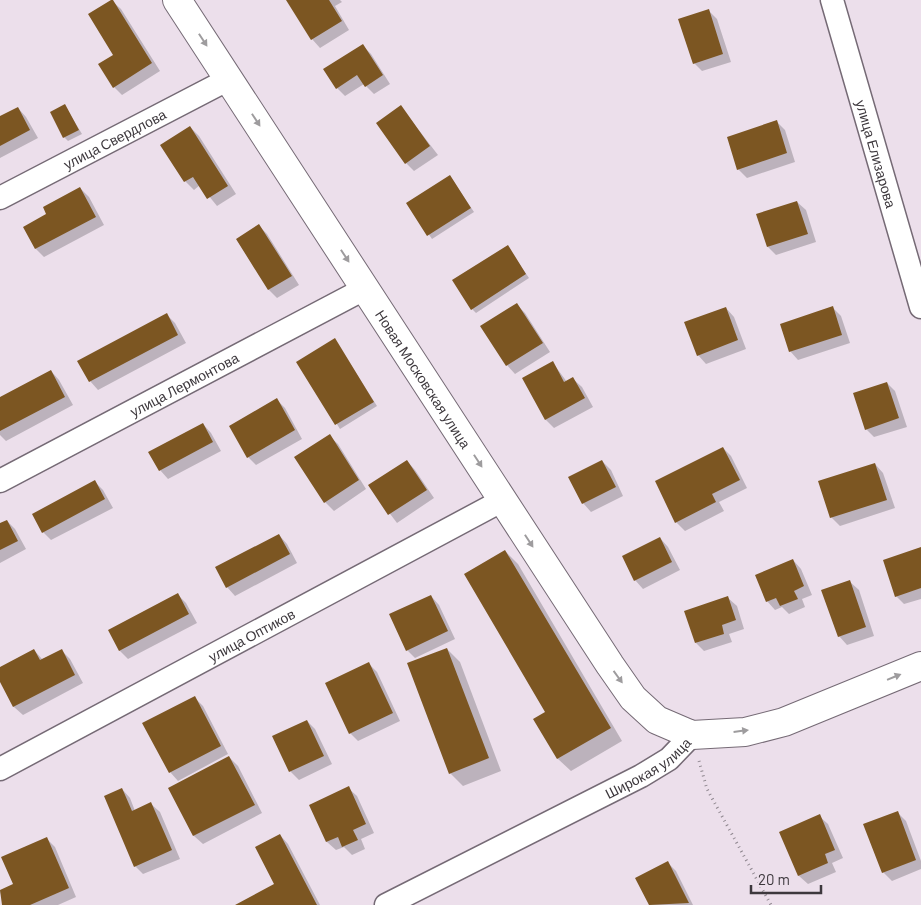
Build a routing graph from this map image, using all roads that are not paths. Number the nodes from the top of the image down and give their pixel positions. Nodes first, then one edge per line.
1 (177, 0) edge
2 (832, 0) edge
3 (229, 79) junction
4 (0, 198) edge
5 (366, 288) junction
6 (921, 307) edge
7 (0, 481) edge
8 (503, 500) junction
9 (921, 666) edge
10 (692, 735) junction
11 (0, 768) edge
12 (386, 905) edge

1 -> 3 street, Новая Московская улица
2 - 6 street, улица Елизарова
3 - 4 street, улица Свердлова
3 -> 5 street, Новая Московская улица
5 - 7 street, улица Лермонтова
5 -> 8 street, Новая Московская улица
8 -> 10 street, Новая Московская улица
8 - 11 street, улица Оптиков
10 -> 9 street, Широкая улица
10 - 12 street, Широкая улица

